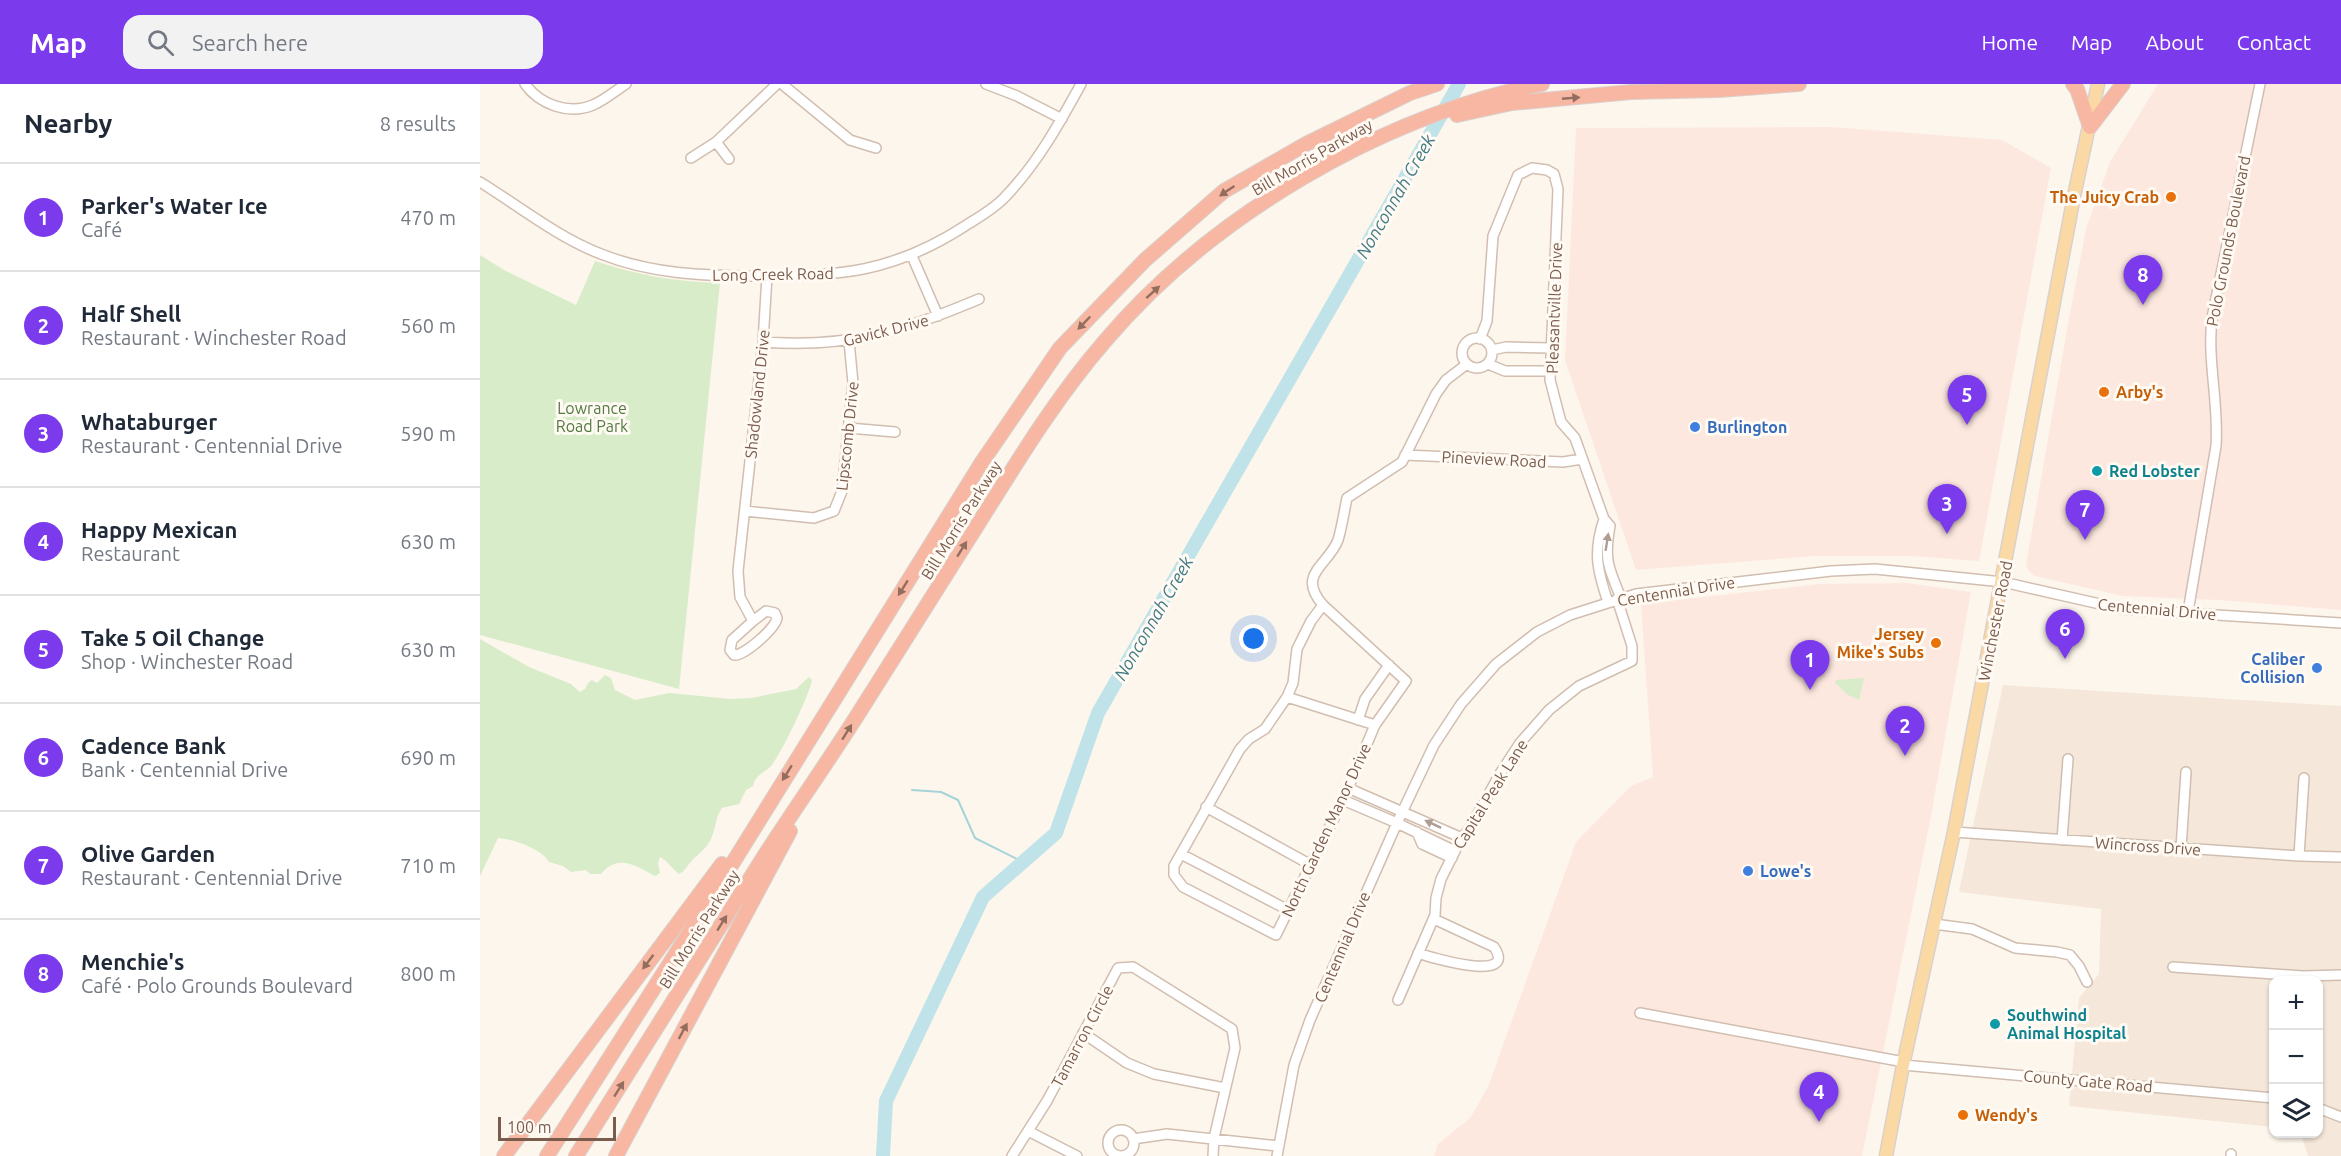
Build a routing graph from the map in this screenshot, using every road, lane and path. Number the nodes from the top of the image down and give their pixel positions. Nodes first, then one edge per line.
1 (525, 84) edge
2 (626, 84) edge
3 (777, 84) edge
4 (782, 84) edge
5 (986, 84) edge
6 (1081, 84) edge
7 (1437, 84) edge
8 (1542, 84) edge
9 (1799, 84) edge
10 (2073, 84) edge
11 (2098, 84) edge
12 (2123, 84) edge
13 (2260, 84) edge
14 (1062, 119) junction
15 (1405, 125) junction
16 (2090, 127) junction
17 (716, 142) junction
18 (876, 148) dead end
19 (691, 158) dead end
20 (729, 159) dead end
21 (480, 182) edge
22 (912, 256) junction
23 (767, 276) junction
24 (979, 298) dead end
25 (938, 316) junction
26 (1480, 339) junction
27 (849, 341) junction
28 (763, 342) junction
29 (1552, 348) junction
30 (1492, 350) junction
31 (1467, 364) junction
32 (1488, 364) junction
33 (1551, 371) junction
34 (849, 428) junction
35 (896, 432) dead end
36 (1405, 455) junction
37 (1582, 459) junction
38 (745, 511) junction
39 (1604, 519) junction
40 (2003, 582) junction
41 (1615, 600) junction
42 (1323, 604) junction
43 (2188, 612) junction
44 (753, 621) junction
45 (2341, 623) edge
46 (1389, 665) junction
47 (1287, 697) junction
48 (1358, 720) junction
49 (1375, 725) junction
50 (2068, 759) dead end
51 (2186, 771) dead end
52 (2304, 778) dead end
53 (816, 781) junction
54 (1348, 788) junction
55 (1343, 800) junction
56 (1206, 807) junction
57 (1403, 811) junction
58 (761, 816) junction
59 (1397, 823) junction
60 (1954, 832) junction
61 (1462, 838) junction
62 (2062, 840) junction
63 (2181, 848) junction
64 (1180, 854) junction
65 (1453, 854) junction
66 (2299, 856) junction
67 (2341, 857) edge
68 (1311, 865) junction
69 (1288, 910) junction
70 (1434, 919) junction
71 (1934, 924) junction
72 (1418, 953) junction
73 (2173, 967) dead end
74 (2341, 975) edge
75 (2087, 982) dead end
76 (1398, 999) dead end
77 (1640, 1012) dead end
78 (1083, 1033) junction
79 (1904, 1064) junction
80 (1225, 1088) junction
81 (2269, 1098) edge
82 (2323, 1110) edge
83 (2341, 1117) edge
84 (1028, 1131) junction
85 (1214, 1138) junction
86 (1133, 1139) junction
87 (1278, 1146) junction
88 (1109, 1153) edge
89 (504, 1156) edge
90 (547, 1156) edge
91 (576, 1156) edge
92 (616, 1156) edge
93 (1012, 1156) edge
94 (1077, 1156) edge
95 (1213, 1156) edge
96 (1277, 1156) edge
97 (1886, 1156) edge

1 - 2 street
3 - 17 street
4 - 18 street
5 - 14 street
6 - 14 street, Long Creek Road
7 -> 58 highway, Bill Morris Parkway
8 - 15 highway, Bill Morris Parkway
15 -> 9 highway
10 - 16 highway
11 - 16 main road, Winchester Road
12 - 16 highway
13 - 43 street, Polo Grounds Boulevard
14 - 22 street, Long Creek Road
53 -> 15 highway, Bill Morris Parkway
16 - 40 main road, Winchester Road
17 - 19 street
17 - 20 street
21 - 23 street, Long Creek Road
22 - 23 street, Long Creek Road
22 - 25 street
23 - 28 street, Shadowland Drive
24 - 25 street, Gavick Drive
25 - 27 street, Gavick Drive
26 - 29 street, Pleasantville Drive
26 - 30 street
26 - 31 street
27 - 28 street, Gavick Drive
27 - 34 street, Lipscomb Drive
28 - 38 street, Shadowland Drive
29 - 30 street
29 - 33 street, Pleasantville Drive
30 - 32 street
31 - 32 street
31 - 36 street
32 - 33 street
33 - 37 street, Pleasantville Drive
34 - 35 street
34 - 38 street, Lipscomb Drive
36 - 37 street, Pineview Road
36 - 42 street
37 - 39 street, Pleasantville Drive
38 - 44 street, Shadowland Drive
41 -> 39 street, Pleasantville Drive
39 - 41 street
40 - 41 street, Centennial Drive
40 - 43 street, Centennial Drive
40 - 60 main road, Winchester Road
41 - 57 street, Centennial Drive
41 - 61 street, Capital Peak Lane
42 - 46 street
42 - 47 street
43 - 45 street, Centennial Drive
44 - 44 street
46 - 48 street
46 - 49 street, North Garden Manor Drive
47 - 48 street
47 - 56 street
48 - 49 street
49 - 54 street, North Garden Manor Drive
50 - 62 street
51 - 63 street
52 - 66 street
91 -> 53 highway, Bill Morris Parkway
92 -> 53 highway
54 - 55 street, North Garden Manor Drive
54 - 57 street
55 - 59 street
55 - 68 street, North Garden Manor Drive
56 - 64 street
56 - 68 street
57 - 59 street, Centennial Drive
61 -> 57 street
58 -> 89 highway
58 - 90 highway, Bill Morris Parkway
59 - 65 street
59 - 87 street, Centennial Drive
60 - 62 street, Wincross Drive
60 - 71 main road, Winchester Road
61 - 65 street, Capital Peak Lane
62 - 63 street, Wincross Drive
63 - 66 street, Wincross Drive
64 - 69 street
64 - 69 street, North Garden Manor Drive
65 - 70 street, Capital Peak Lane
66 - 67 street, Wincross Drive
68 - 69 street, North Garden Manor Drive
70 - 72 street, Capital Peak Lane
70 - 72 street
71 - 75 street
71 - 79 main road, Winchester Road
72 - 76 street, Capital Peak Lane
73 - 74 street
77 - 79 street, County Gate Road
78 - 80 street
78 - 80 street, Tamarron Circle
78 - 84 street, Tamarron Circle
79 - 81 street, County Gate Road
79 - 97 main road, Winchester Road
80 - 85 street, Tamarron Circle
82 - 83 street
84 - 93 street, Tamarron Circle
84 - 94 street
85 - 86 street
85 - 87 street
85 - 95 street, Tamarron Circle
86 - 88 street
86 - 88 street
87 - 96 street, Centennial Drive

